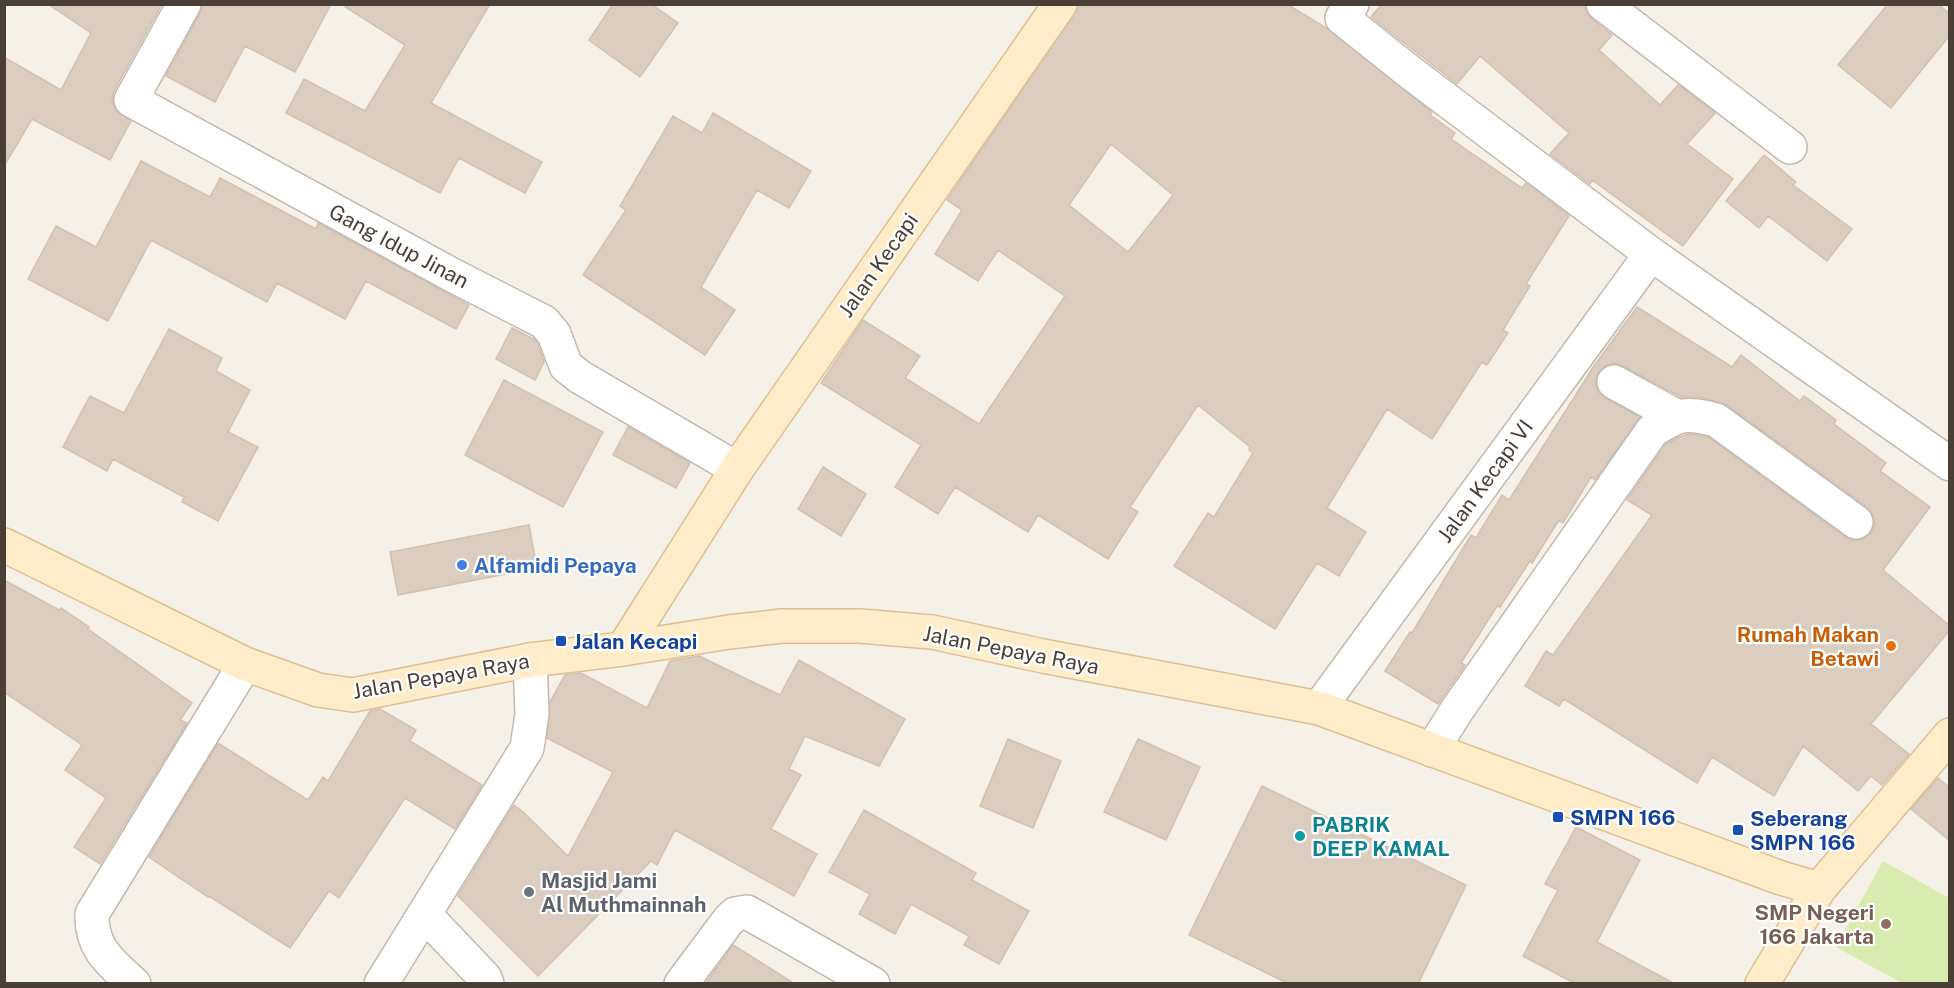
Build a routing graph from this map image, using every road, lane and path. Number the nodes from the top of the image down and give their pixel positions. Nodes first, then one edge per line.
1 (184, 4) edge
2 (1060, 4) edge
3 (1352, 4) edge
4 (1603, 4) edge
5 (1790, 147) dead end
6 (1651, 254) junction
7 (1614, 382) dead end
8 (1676, 416) junction
9 (1950, 464) edge
10 (737, 468) junction
11 (1856, 522) dead end
12 (4, 545) edge
13 (623, 649) junction
14 (530, 660) junction
15 (245, 664) junction
16 (1319, 708) junction
17 (1950, 735) edge
18 (1432, 750) junction
19 (1819, 889) junction
20 (424, 914) junction
21 (134, 984) edge
22 (381, 984) edge
23 (487, 984) edge
24 (681, 984) edge
25 (873, 984) edge
26 (1762, 984) edge

1 - 10 street, Gang Idup Jinan
2 - 10 street, Jalan Kecapi
3 - 6 street
4 - 5 street
6 - 9 street
6 - 16 street, Jalan Kecapi VI
7 - 8 street
8 - 11 street
8 - 18 street
10 - 13 street, Jalan Kecapi
12 - 15 street, Jalan Pepaya Raya
13 - 14 street, Jalan Pepaya Raya
13 - 16 street, Jalan Pepaya Raya
14 - 15 street, Jalan Pepaya Raya
14 - 20 street
15 - 21 street
16 - 18 street, Jalan Pepaya Raya
17 - 19 street
18 - 19 street, Jalan Pepaya Raya
19 - 26 street
20 - 22 street
20 - 23 street
24 - 25 street

